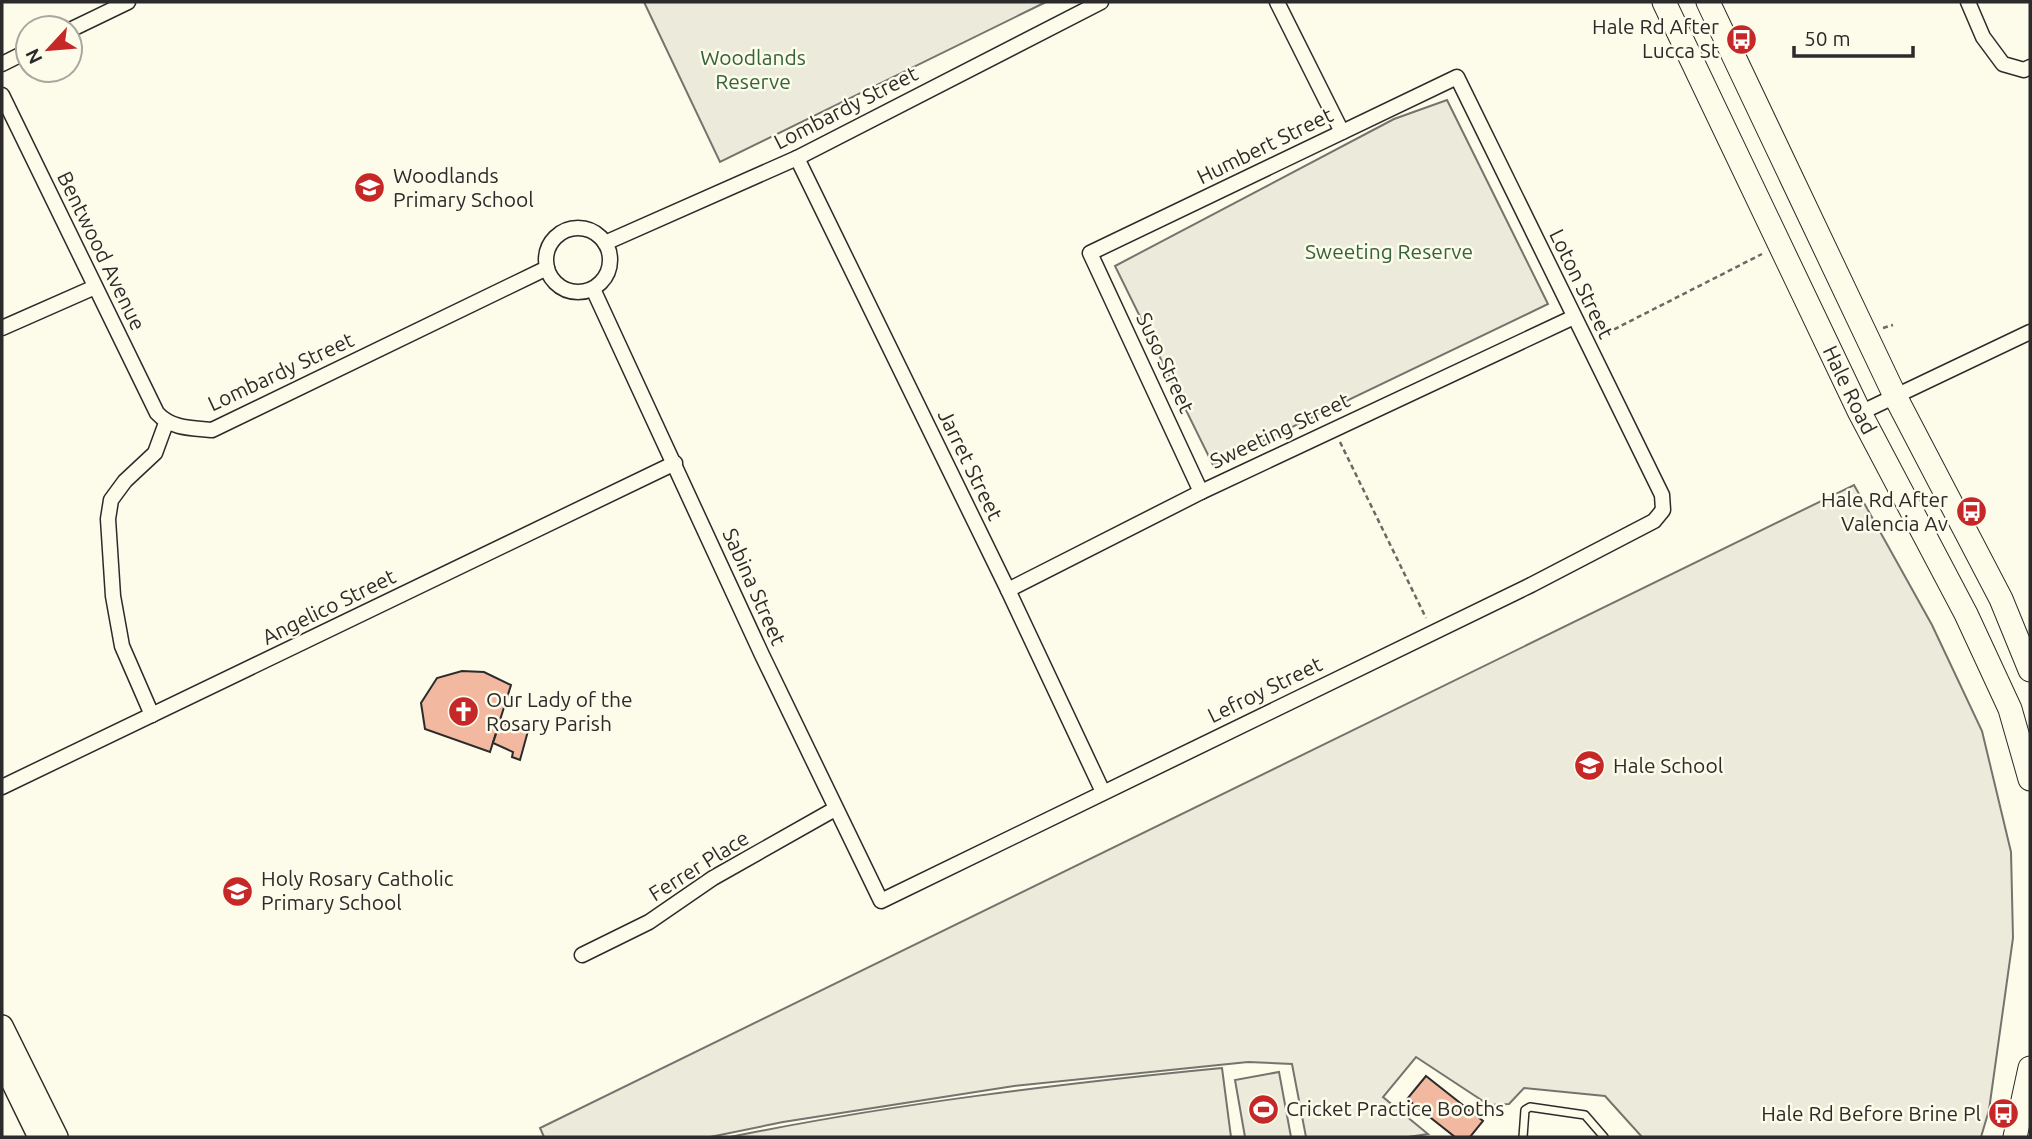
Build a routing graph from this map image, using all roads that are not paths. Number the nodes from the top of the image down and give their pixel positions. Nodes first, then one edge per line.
1 (128, 2) edge
2 (1101, 2) edge
3 (1277, 2) edge
4 (1664, 2) edge
5 (1708, 2) edge
6 (1968, 2) edge
7 (84, 23) edge
8 (2030, 67) edge
9 (1457, 77) joint
10 (2, 95) edge
11 (1342, 132) junction
12 (797, 158) junction
13 (606, 243) junction
14 (1090, 253) joint
15 (547, 268) junction
16 (95, 287) junction
17 (593, 289) junction
18 (1574, 317) junction
19 (2, 328) edge
20 (2030, 332) edge
21 (1895, 396) junction
22 (1860, 413) junction
23 (166, 423) junction
24 (675, 463) junction
25 (1201, 492) junction
26 (1663, 510) joint
27 (1008, 590) junction
28 (2030, 670) edge
29 (152, 715) junction
30 (2030, 779) edge
31 (2, 787) edge
32 (1103, 792) junction
33 (835, 809) junction
34 (881, 901) joint
35 (582, 954) dead end
36 (2, 1026) edge
37 (2, 1061) edge
38 (2030, 1068) edge
39 (39, 1137) edge
40 (57, 1137) edge
41 (1522, 1137) edge
42 (1604, 1137) edge
43 (2015, 1137) edge

1 - 7 street
2 - 12 street, Lombardy Street
3 - 11 street
4 - 22 main road, Hale Road
5 - 21 main road, Hale Road
6 - 8 street
9 - 11 street, Humbert Street
9 - 18 street, Loton Street
10 - 16 street, Bentwood Avenue
11 - 14 street, Humbert Street
12 - 13 street, Lombardy Street
12 - 27 street, Jarret Street
13 - 15 street
13 - 17 street
14 - 25 street, Suso Street
15 - 17 street
15 - 23 street, Lombardy Street
16 - 19 street
16 - 23 street, Bentwood Avenue
17 - 24 street, Sabina Street
18 - 25 street, Sweeting Street
18 - 26 street, Loton Street
20 - 21 street
21 - 22 street
21 - 28 main road, Hale Road
22 - 30 main road, Hale Road
23 - 29 street
24 - 29 street, Angelico Street
24 - 33 street, Sabina Street
25 - 27 street, Sweeting Street
26 - 32 street, Lefroy Street
27 - 32 street, Jarret Street
29 - 31 street, Angelico Street
32 - 34 street, Lefroy Street
33 - 34 street, Sabina Street
33 - 35 street, Ferrer Place
36 - 40 main road
37 - 39 main road
38 - 43 main road
41 - 42 lane

